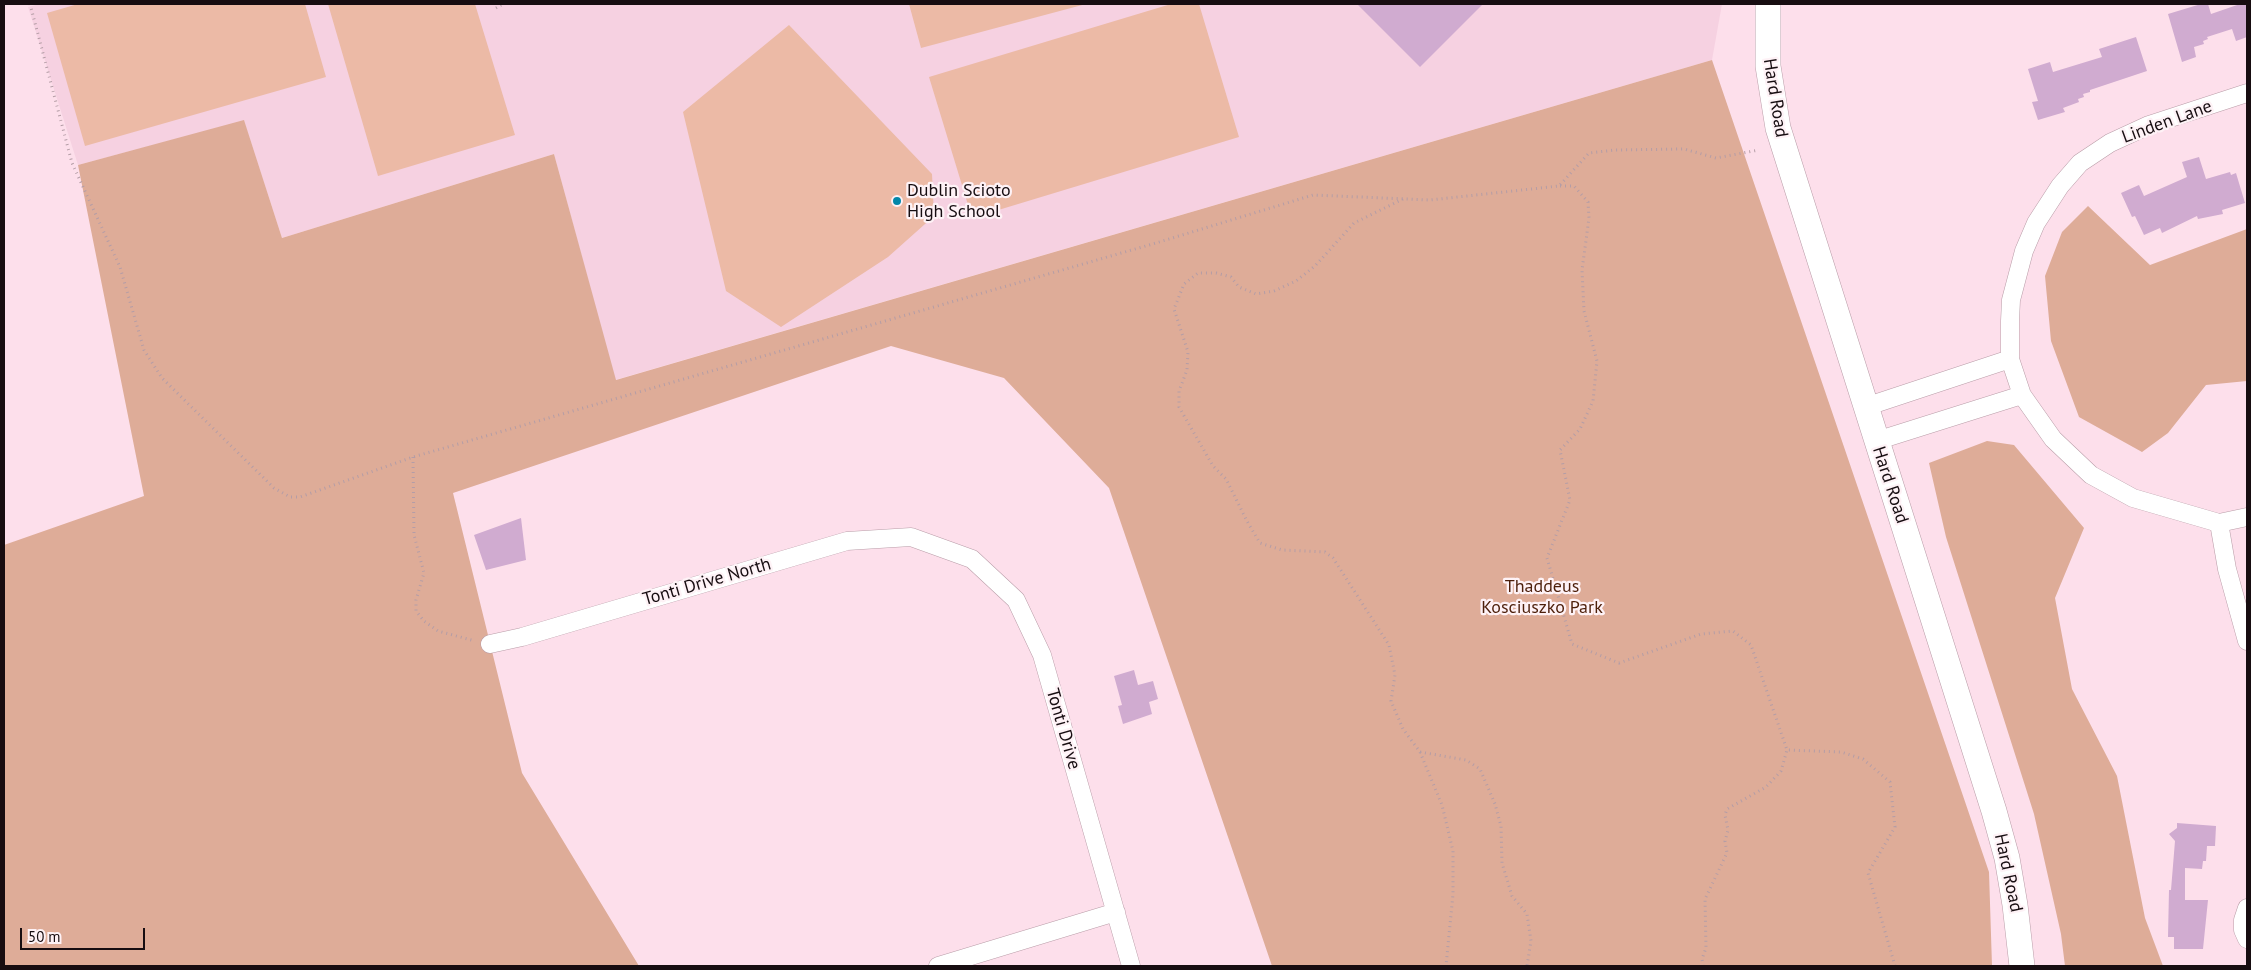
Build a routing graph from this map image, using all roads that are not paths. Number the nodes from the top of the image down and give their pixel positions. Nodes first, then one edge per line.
1 (1768, 4) edge
2 (2245, 94) edge
3 (2010, 359) junction
4 (2022, 395) junction
5 (1865, 407) junction
6 (1876, 441) junction
7 (2247, 517) edge
8 (2219, 523) junction
9 (926, 542) joint
10 (2247, 641) edge
11 (490, 644) road end
12 (2247, 908) edge
13 (1116, 912) junction
14 (2247, 939) edge
15 (938, 966) edge
16 (1131, 966) edge
17 (2022, 966) edge

1 - 5 main road, Hard Road
2 - 3 street, Linden Lane
3 - 4 street, Linden Lane
3 - 5 street
4 - 6 street
4 - 8 street, Linden Lane
5 - 6 main road, Hard Road
6 - 17 main road, Hard Road
7 - 8 street
8 - 10 street
9 - 11 street, Tonti Drive North
9 - 13 street, Tonti Drive
12 - 14 street
13 - 15 street
13 - 16 street, Tonti Drive

